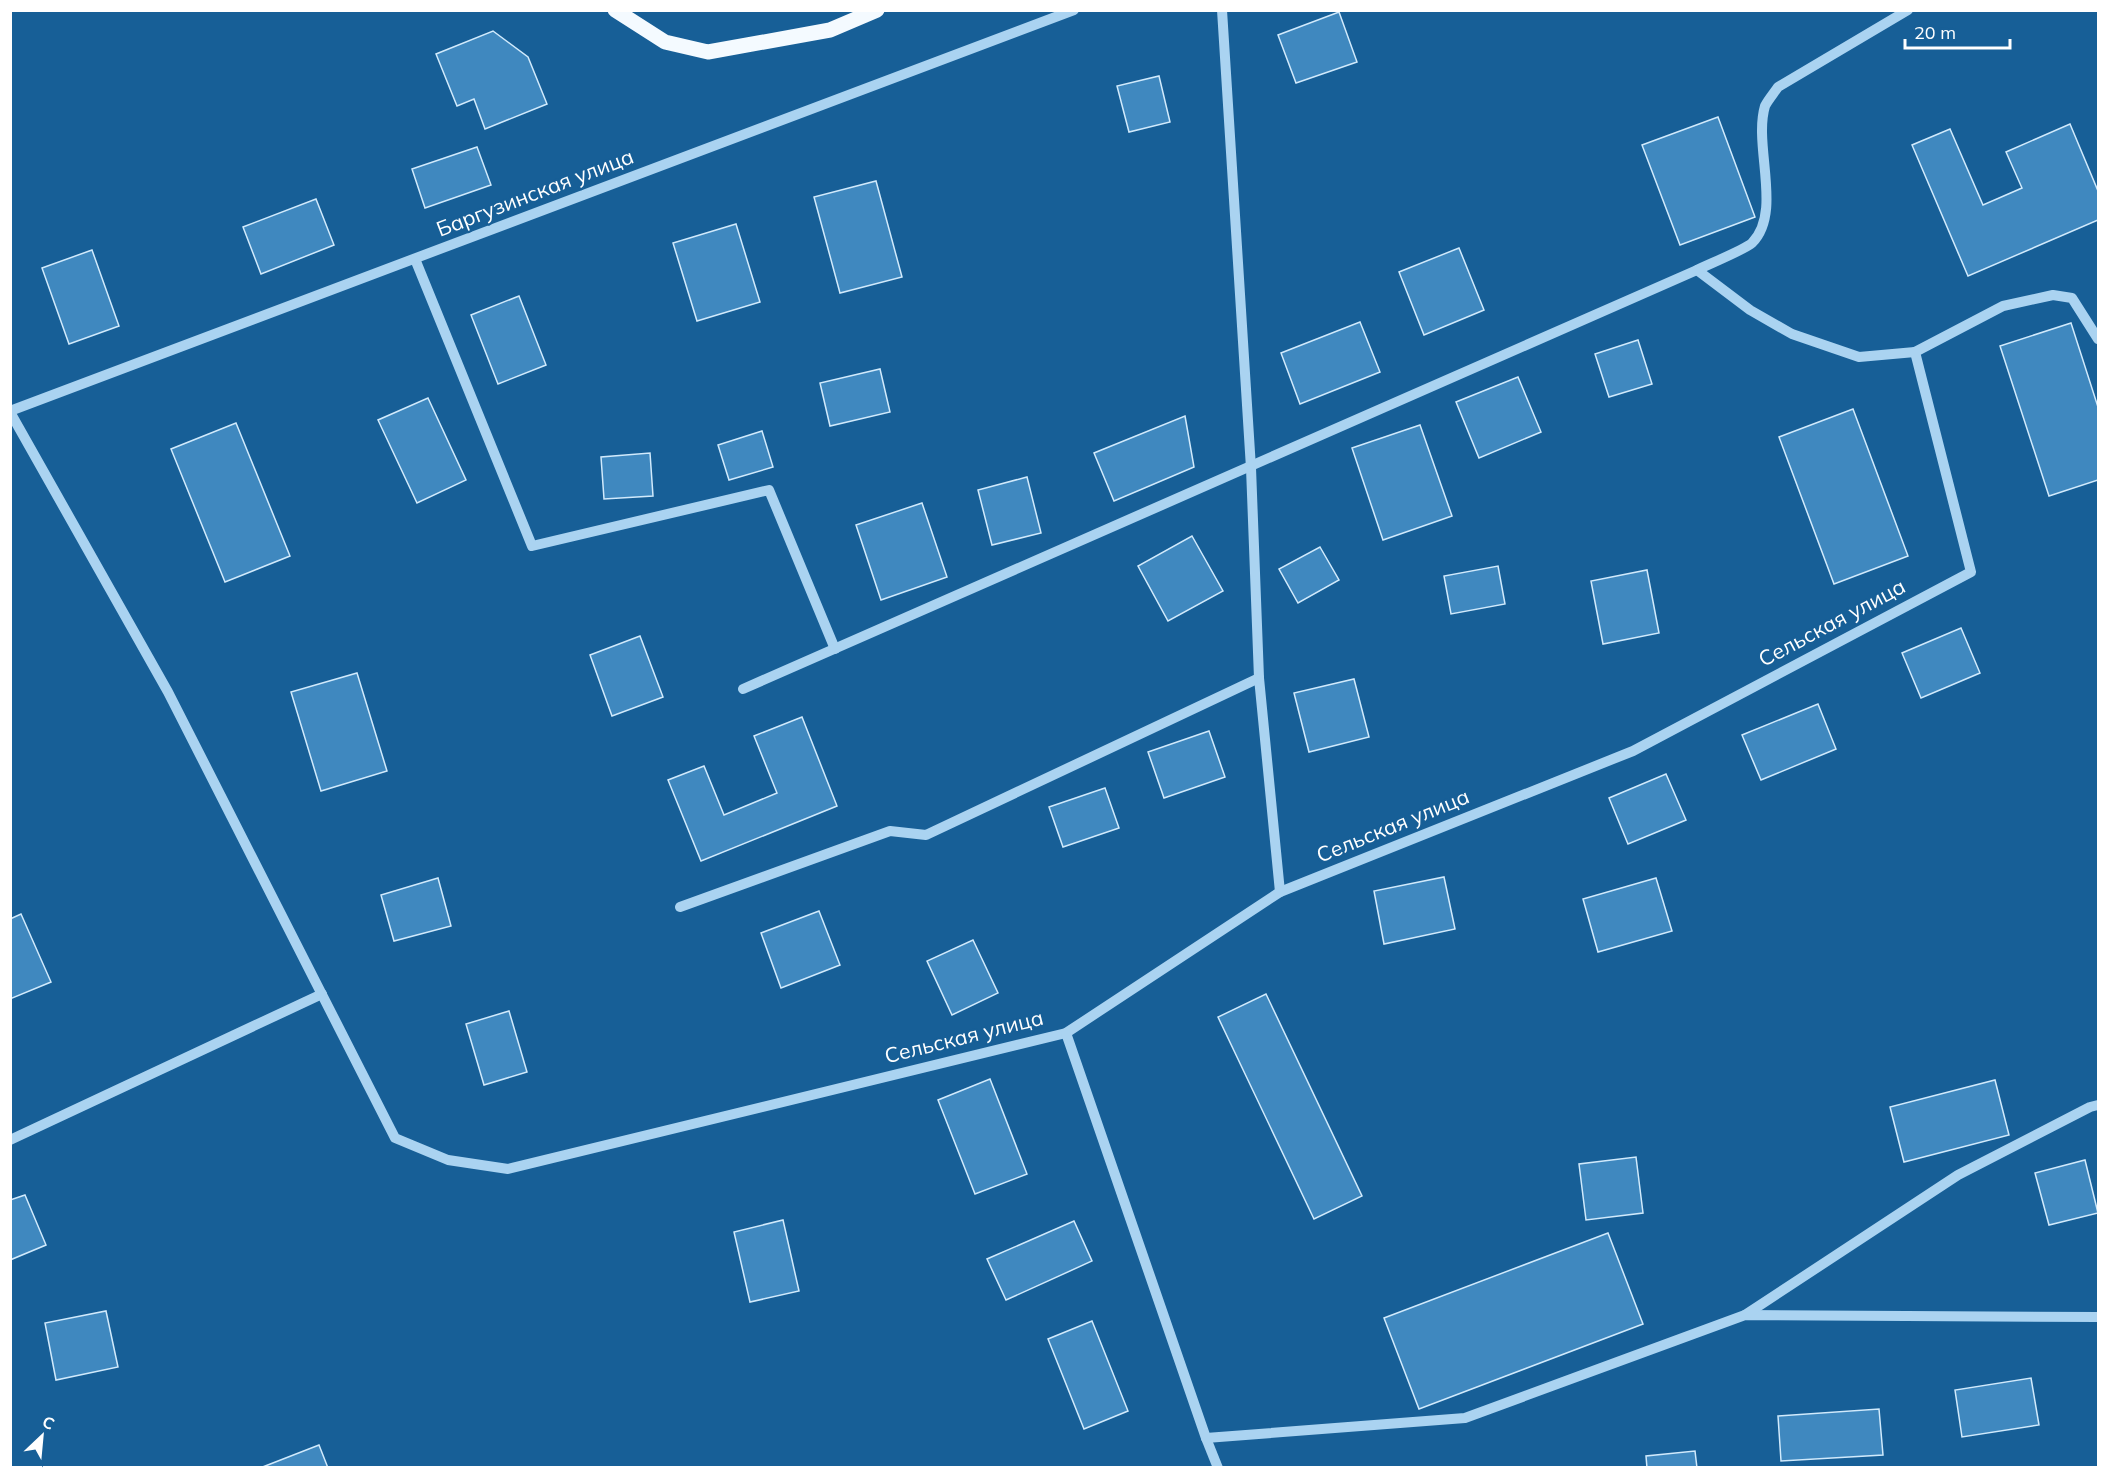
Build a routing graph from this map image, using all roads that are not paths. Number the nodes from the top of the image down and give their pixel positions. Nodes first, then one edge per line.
1 (877, 10) edge
2 (1074, 10) edge
3 (1222, 10) edge
4 (1908, 10) edge
5 (621, 13) edge
6 (415, 259) junction
7 (1697, 270) junction
8 (2098, 339) edge
9 (1914, 352) junction
10 (10, 412) edge
11 (1251, 468) junction
12 (835, 649) junction
13 (1259, 678) junction
14 (743, 689) dead end
15 (1281, 892) junction
16 (680, 907) dead end
17 (322, 994) junction
18 (1066, 1033) junction
19 (2098, 1105) edge
20 (10, 1140) edge
21 (1745, 1315) junction
22 (2098, 1317) edge
23 (1206, 1438) junction
24 (1218, 1467) edge

1 - 5 main road
2 - 6 street, Баргузинская улица
3 - 11 street
4 - 7 street
6 - 10 street, Баргузинская улица
6 - 12 street
7 - 9 street
7 - 11 street
8 - 9 street
9 - 15 street, Сельская улица
10 - 17 street
11 - 12 street
11 - 13 street
12 - 14 street
13 - 15 street
13 - 16 street
15 - 18 street, Сельская улица
17 - 18 street, Сельская улица
17 - 20 street
18 - 23 street
19 - 21 street
21 - 22 street
21 - 23 street
23 - 24 street

